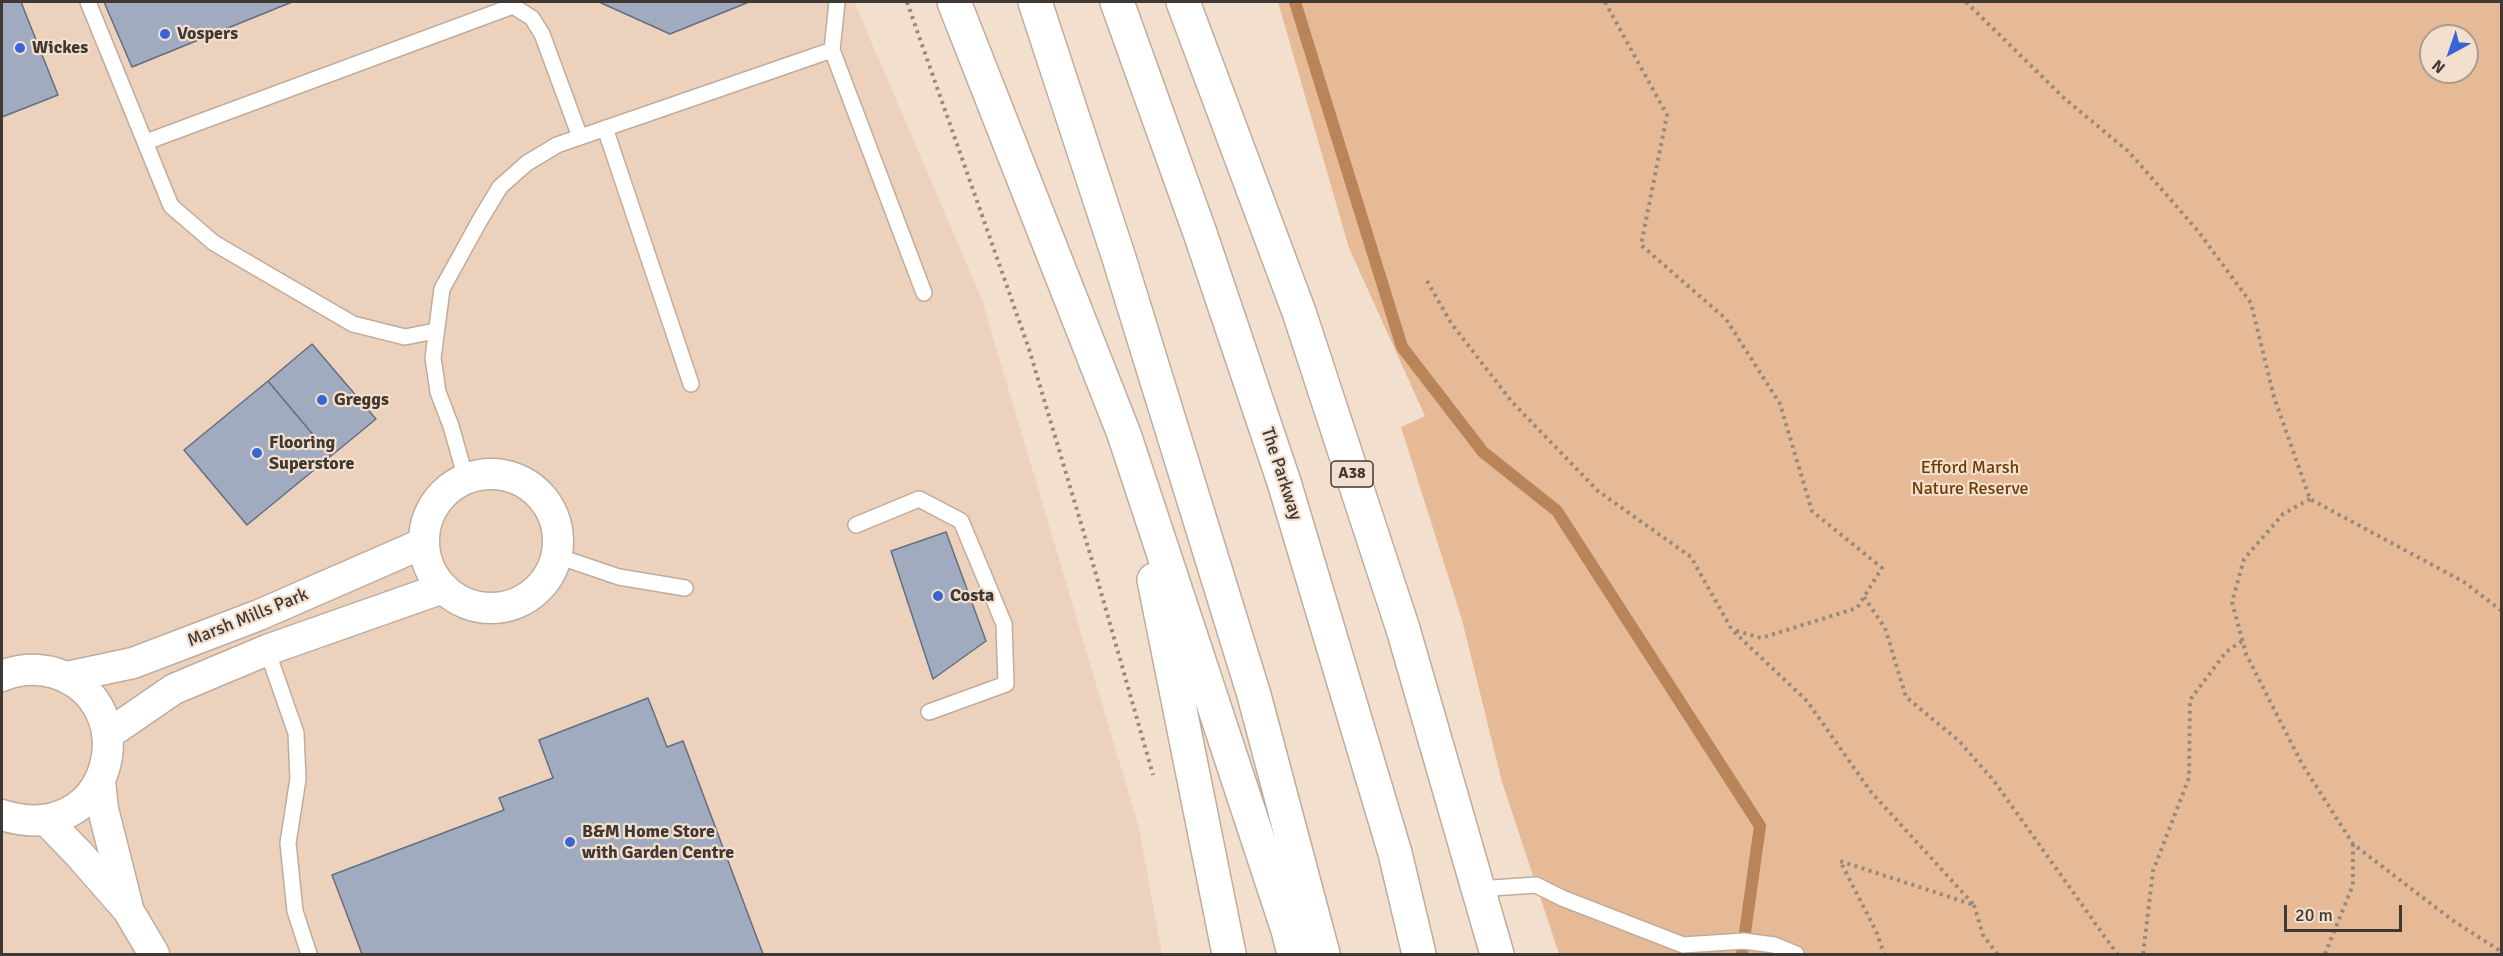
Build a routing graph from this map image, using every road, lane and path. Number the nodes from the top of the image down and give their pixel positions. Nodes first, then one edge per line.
1 (88, 2) edge
2 (837, 2) edge
3 (907, 2) edge
4 (954, 2) edge
5 (1035, 2) edge
6 (1118, 2) edge
7 (1183, 2) edge
8 (1605, 2) edge
9 (1966, 2) edge
10 (831, 50) junction
11 (604, 128) junction
12 (580, 137) junction
13 (146, 142) junction
14 (1427, 281) dead end
15 (924, 293) dead end
16 (435, 331) junction
17 (691, 384) dead end
18 (1124, 434) junction
19 (466, 479) junction
20 (2310, 499) junction
21 (856, 525) dead end
22 (424, 543) junction
23 (557, 556) junction
24 (443, 588) junction
25 (685, 588) dead end
26 (1864, 597) junction
27 (2502, 612) edge
28 (1732, 630) junction
29 (2242, 641) junction
30 (267, 650) junction
31 (2, 676) edge
32 (66, 677) junction
33 (929, 712) dead end
34 (107, 735) junction
35 (1154, 779) dead end
36 (100, 781) junction
37 (2, 815) edge
38 (47, 821) junction
39 (2353, 844) junction
40 (1478, 889) junction
41 (1974, 905) junction
42 (128, 910) junction
43 (144, 950) edge
44 (2502, 952) edge
45 (309, 954) edge
46 (1229, 954) edge
47 (1294, 954) edge
48 (1323, 954) edge
49 (1419, 954) edge
50 (1497, 954) edge
51 (1796, 954) edge
52 (1884, 954) edge
53 (1997, 954) edge
54 (2117, 954) edge
55 (2144, 954) edge
56 (2325, 954) edge

1 - 13 lane
2 - 10 lane
3 - 35 path
4 - 18 highway
5 - 48 highway
6 - 49 highway, The Parkway
7 - 40 highway, A38
8 - 26 path
9 - 20 path
10 - 11 lane
10 - 15 lane
11 - 12 lane
11 - 17 lane
12 - 13 lane
12 - 16 lane
13 - 16 lane
14 - 28 path
16 - 19 lane
18 - 46 highway
18 - 47 highway
19 - 22 street
19 - 23 street
20 - 27 path
20 - 29 path
21 - 33 lane
22 - 24 street
22 - 32 street, Marsh Mills Park
23 - 24 street
23 - 25 lane
24 - 30 street, Marsh Mills Park
26 - 28 path
26 - 54 path
28 - 41 path
29 - 39 path
29 - 55 path
30 - 34 street, Marsh Mills Park
30 - 45 lane
31 - 32 street
32 - 34 street
34 - 36 street
36 - 38 street
36 - 42 street
37 - 38 street
38 - 42 street
39 - 44 path
39 - 56 path
40 - 50 highway, A38
40 - 51 lane
41 - 52 path
41 - 53 path
42 - 43 street

